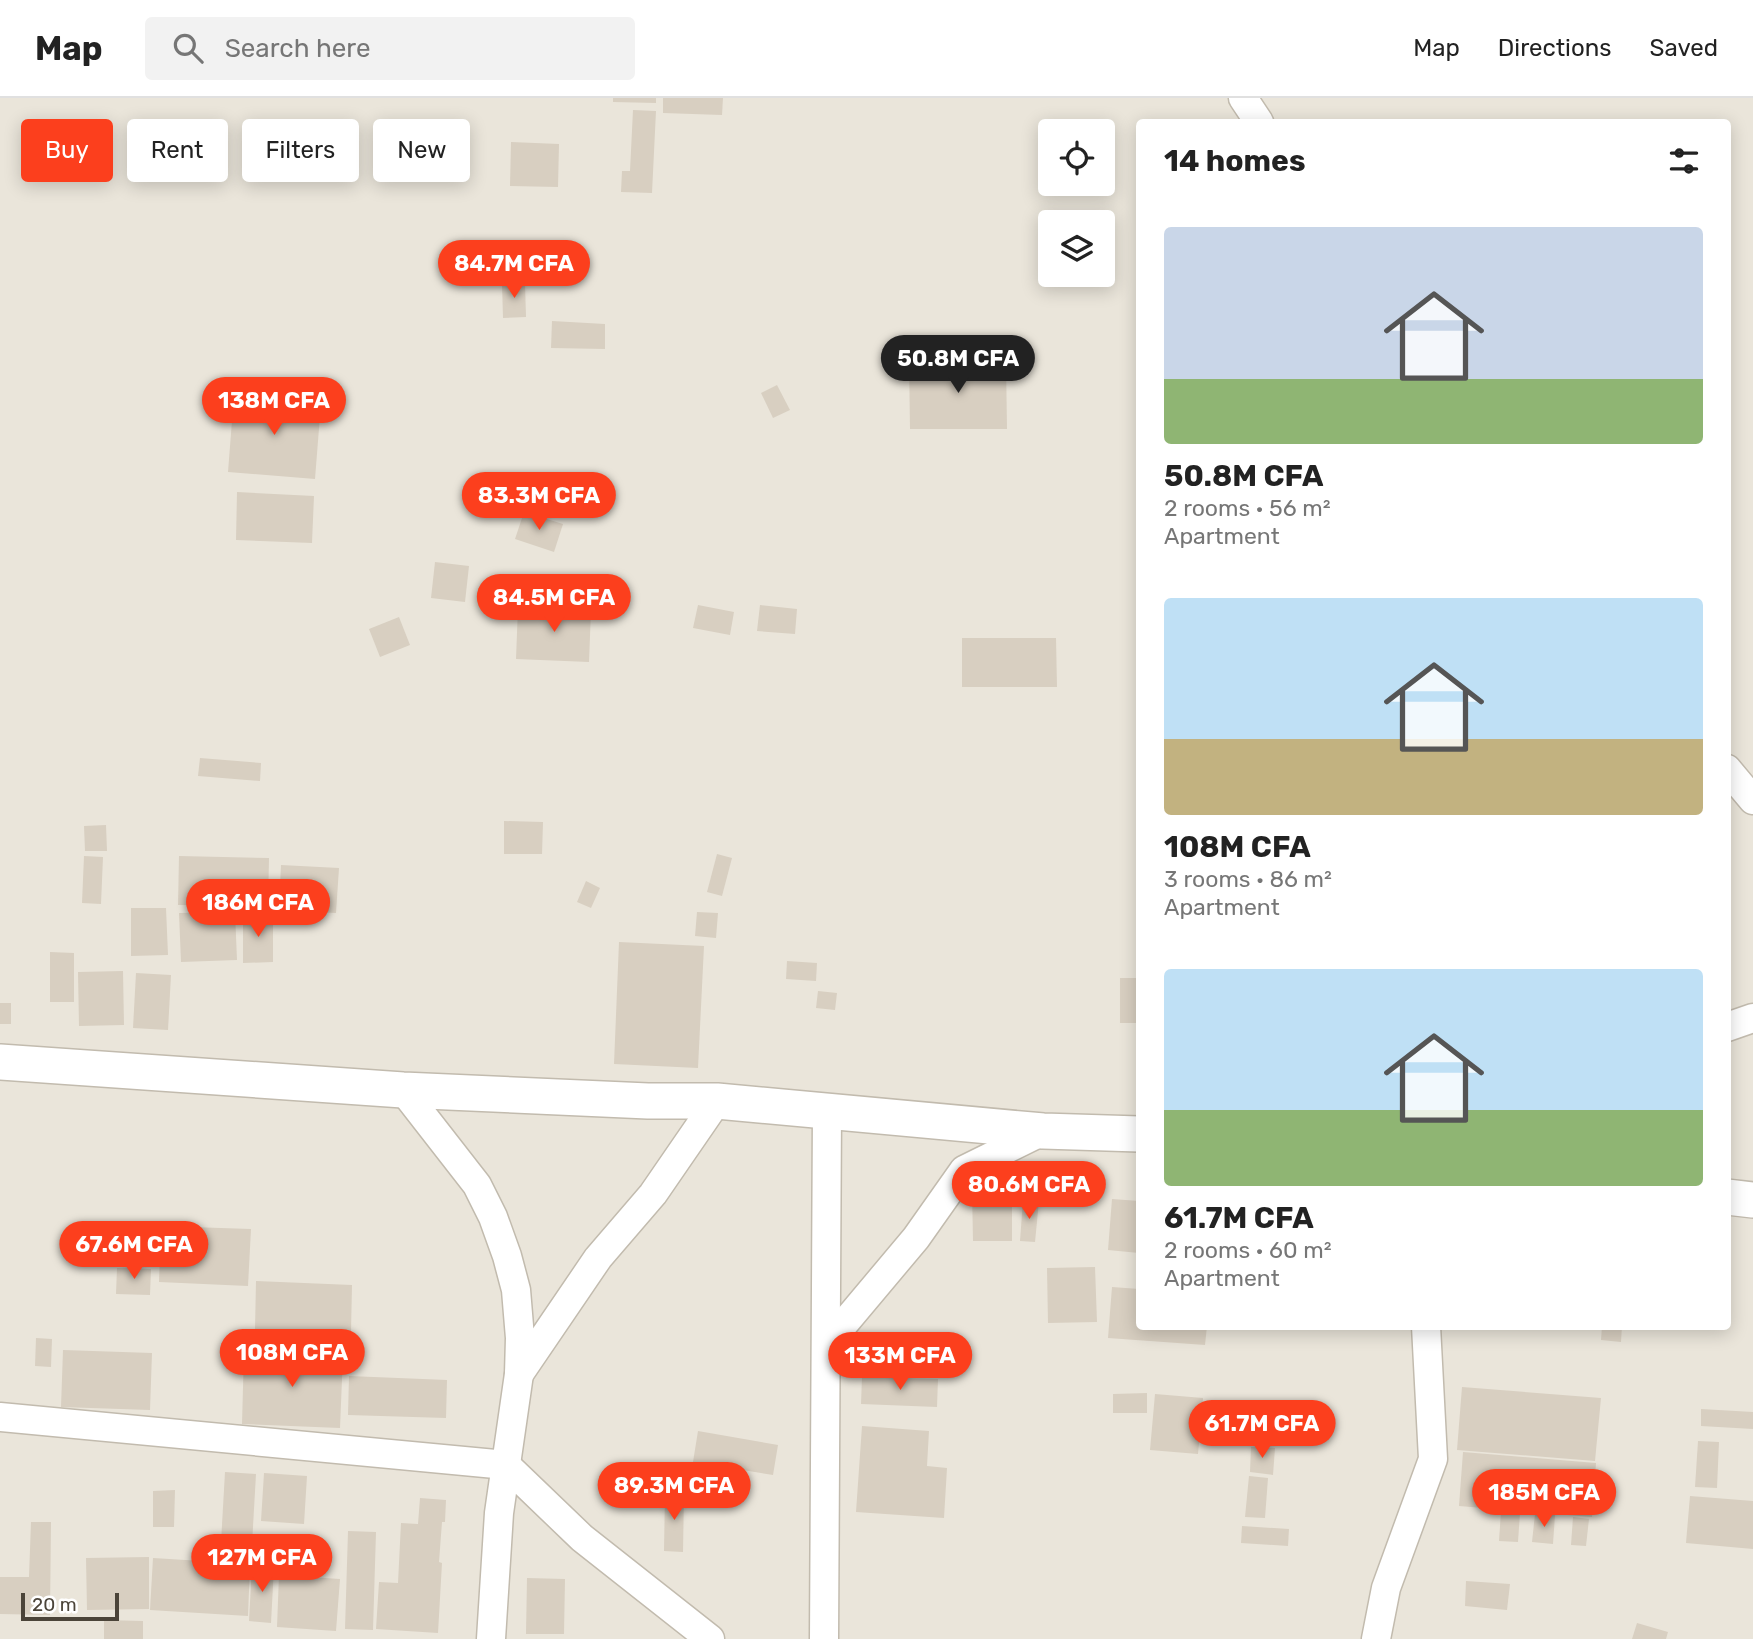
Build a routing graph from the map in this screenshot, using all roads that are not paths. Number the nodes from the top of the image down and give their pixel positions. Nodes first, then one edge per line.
1 (1243, 98) edge
2 (1257, 119) edge
3 (1731, 774) edge
4 (1753, 800) edge
5 (1753, 1018) edge
6 (1731, 1026) edge
7 (0, 1062) edge
8 (403, 1090) junction
9 (717, 1101) junction
10 (827, 1112) junction
11 (1043, 1131) junction
12 (1136, 1135) edge
13 (1731, 1197) edge
14 (1753, 1200) edge
15 (1426, 1330) edge
16 (827, 1345) junction
17 (519, 1374) junction
18 (0, 1417) edge
19 (506, 1465) junction
20 (491, 1639) edge
21 (710, 1639) edge
22 (824, 1639) edge
23 (1376, 1639) edge

1 - 2 street
3 - 4 street
5 - 6 street
7 - 8 street
8 - 9 street
8 - 17 street
9 - 10 street
9 - 17 street
10 - 11 street
10 - 16 street
11 - 12 street
11 - 16 street
13 - 14 street
15 - 23 street
16 - 22 street
17 - 19 street
18 - 19 street
19 - 20 street
19 - 21 street

